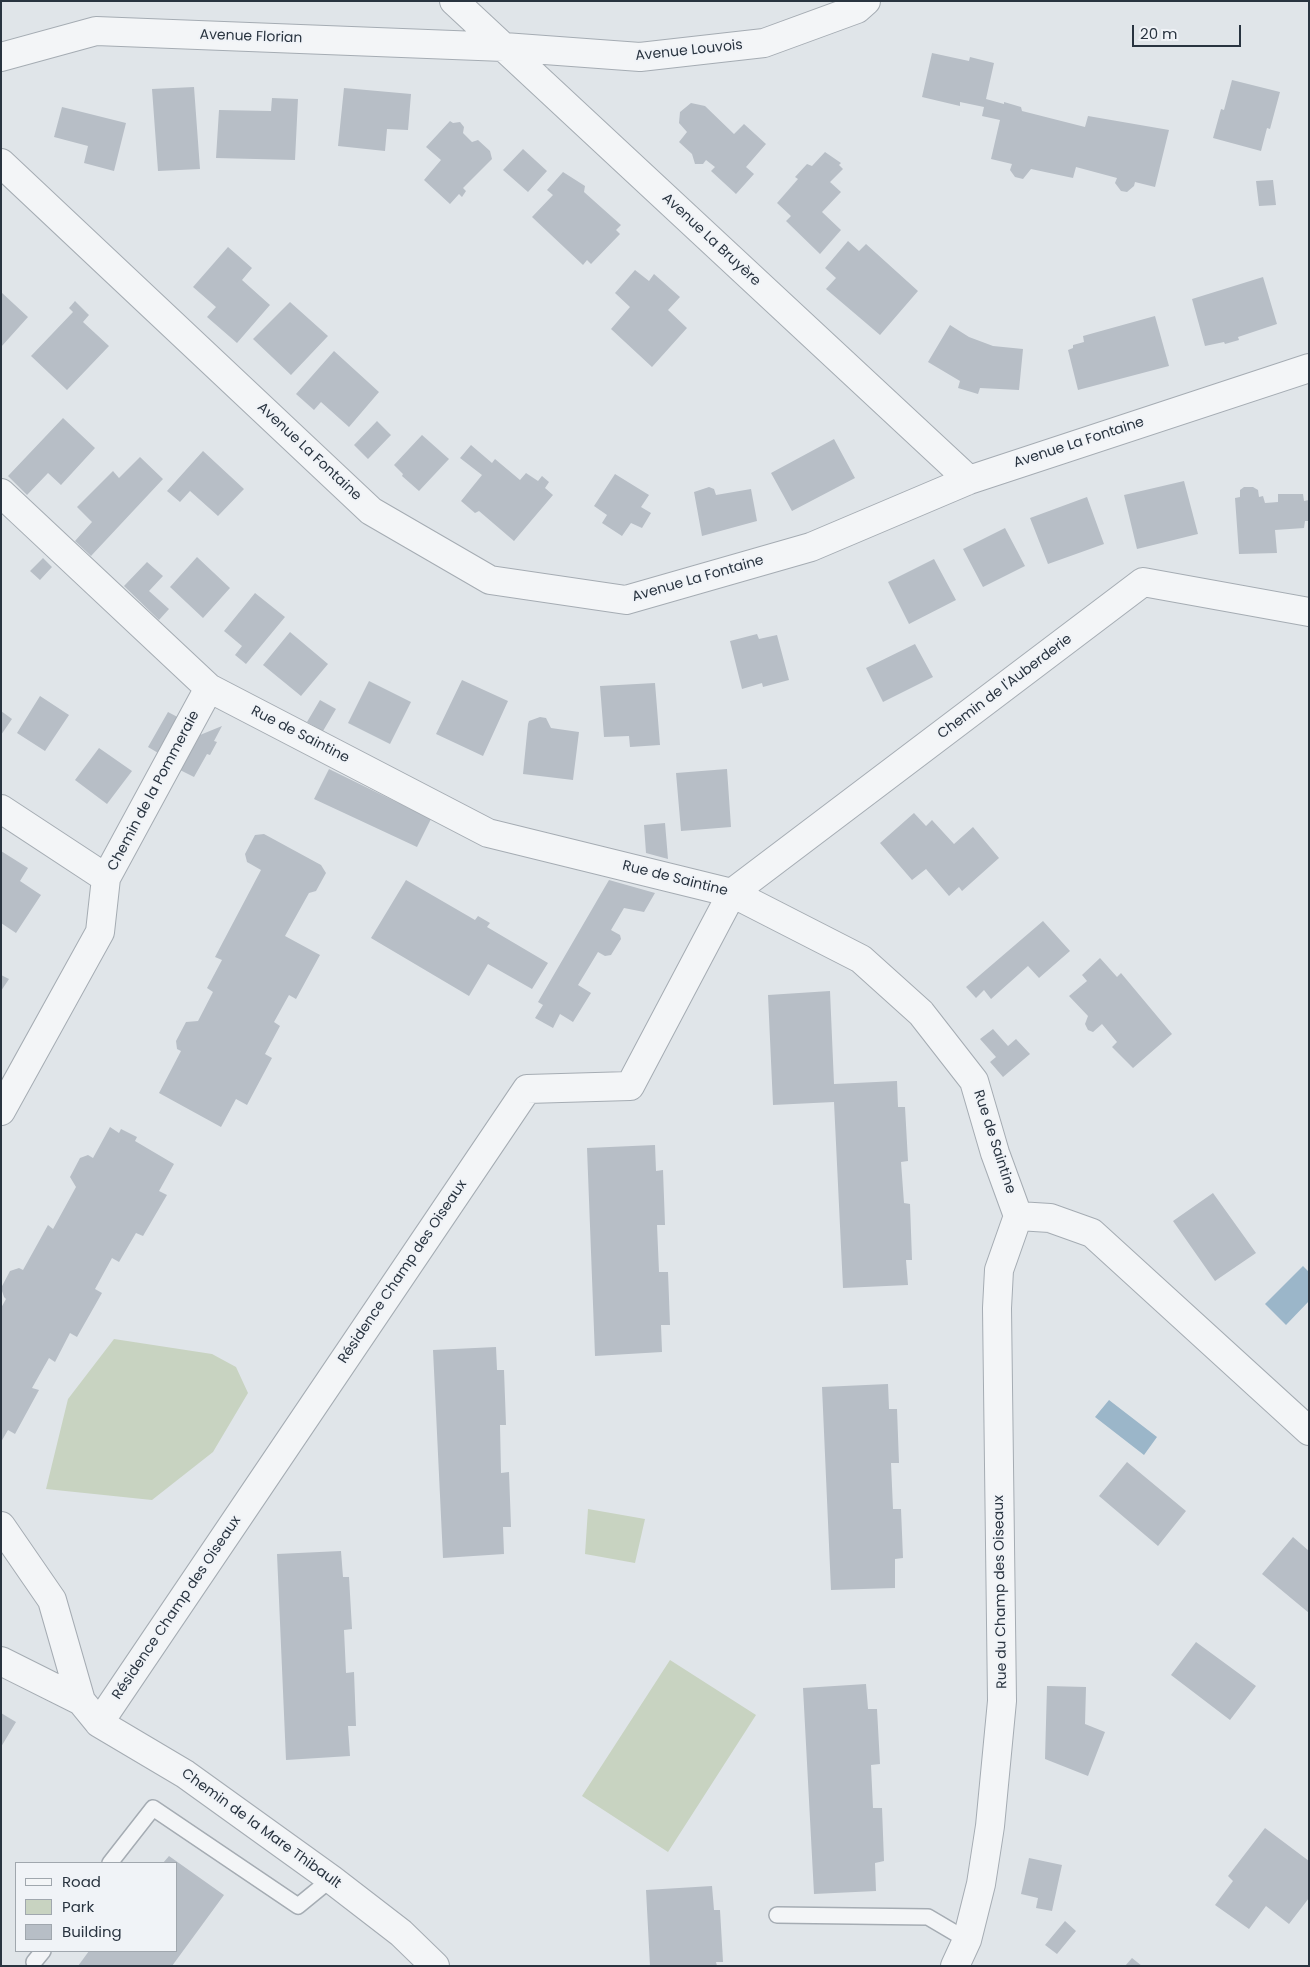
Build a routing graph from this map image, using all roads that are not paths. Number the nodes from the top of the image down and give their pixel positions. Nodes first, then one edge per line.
1 (454, 1) edge
2 (866, 1) edge
3 (504, 47) junction
4 (1, 57) edge
5 (1, 163) edge
6 (1309, 368) edge
7 (969, 480) junction
8 (1, 493) edge
9 (1309, 612) edge
10 (209, 688) junction
11 (1, 809) edge
12 (106, 878) junction
13 (732, 893) junction
14 (1, 1110) edge
15 (1018, 1216) junction
16 (1309, 1431) edge
17 (1, 1526) edge
18 (1, 1661) edge
19 (81, 1701) junction
20 (100, 1723) junction
21 (111, 1862) edge
22 (331, 1879) junction
23 (776, 1915) dead end
24 (968, 1940) junction
25 (435, 1966) edge
26 (955, 1966) edge

1 - 3 street, Avenue La Bruyère
2 - 3 street, Avenue Louvois
3 - 4 street, Avenue Florian
3 - 7 street, Avenue La Bruyère
5 - 7 street, Avenue La Fontaine
6 - 7 street, Avenue La Fontaine
8 - 10 street, Rue de Saintine
9 - 13 street, Chemin de l'Auberderie
10 - 12 street, Chemin de la Pommeraie
10 - 13 street, Rue de Saintine
11 - 12 street
12 - 14 street, Chemin de la Pommeraie
13 - 15 street, Rue de Saintine
13 - 20 street, Résidence Champ des Oiseaux
15 - 16 street
15 - 24 street, Rue du Champ des Oiseaux
17 - 19 street, Chemin de la Mare Thibault
18 - 19 street, Chemin de la Mare Thibault
19 - 20 street, Chemin de la Mare Thibault
20 - 22 street, Chemin de la Mare Thibault
21 - 22 lane
22 - 25 street, Chemin de la Mare Thibault
23 - 24 lane
24 - 26 street, Rue du Champ des Oiseaux

